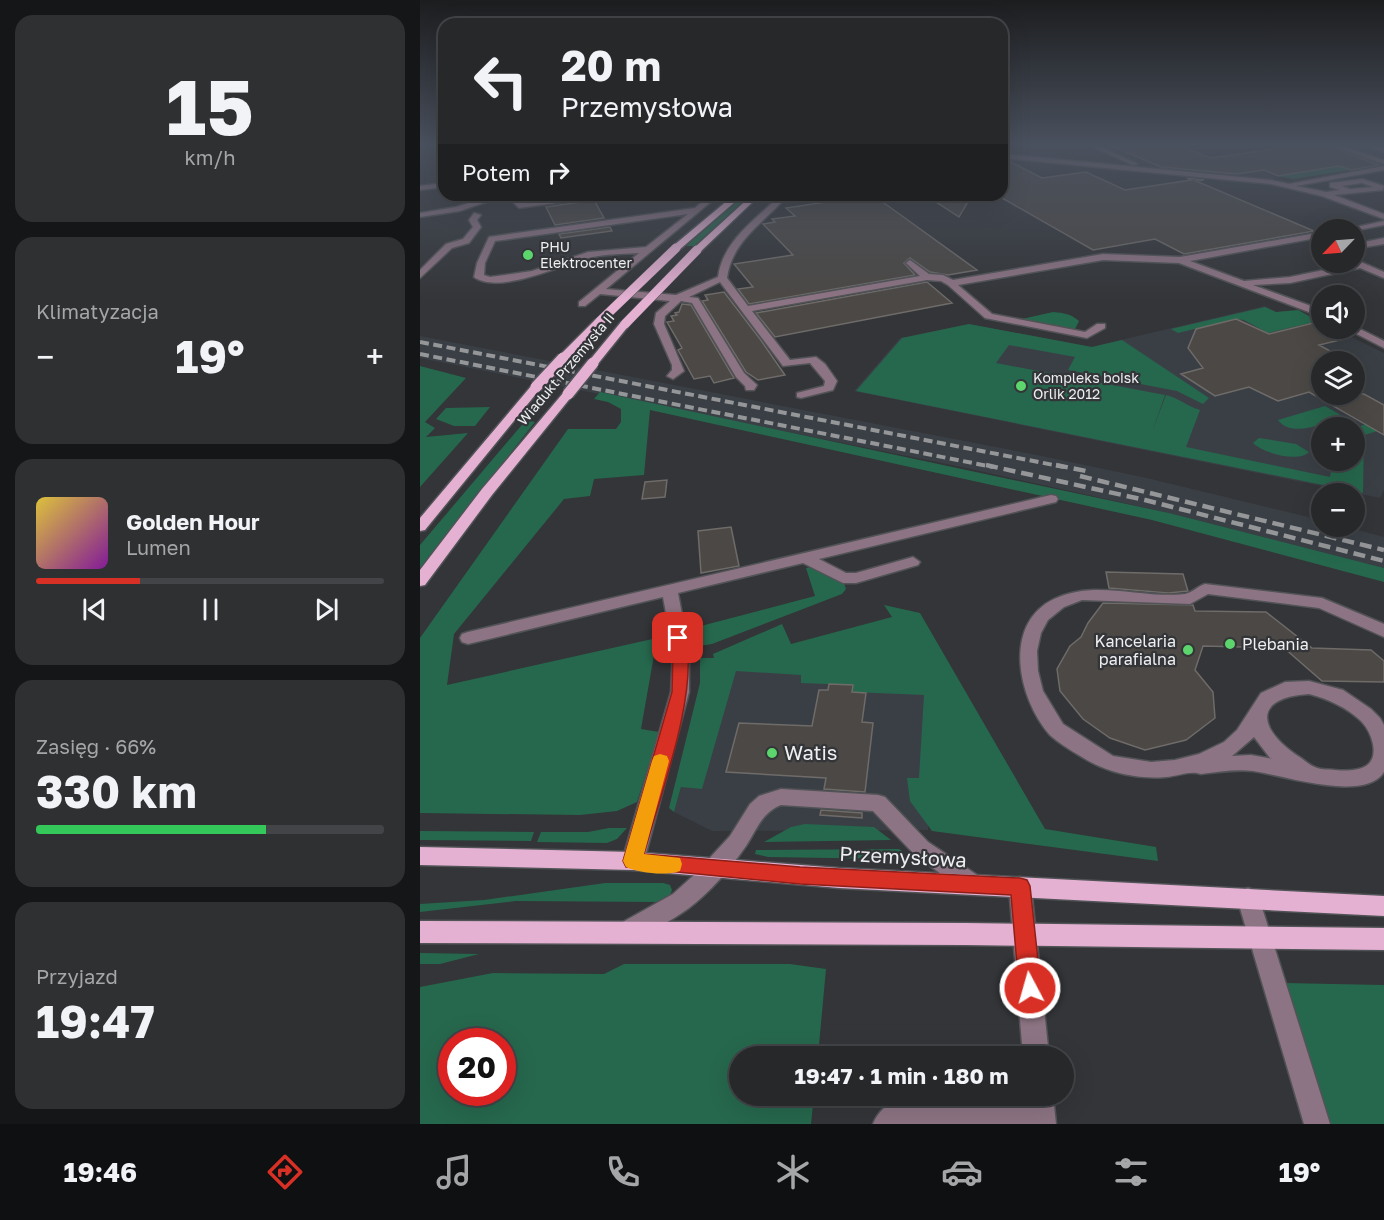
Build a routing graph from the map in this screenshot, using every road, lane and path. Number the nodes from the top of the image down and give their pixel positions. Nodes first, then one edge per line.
1 (1331, 196) edge
2 (485, 201) edge
3 (556, 201) edge
4 (707, 201) edge
5 (732, 201) edge
6 (750, 201) edge
7 (777, 201) edge
8 (479, 203) junction
9 (518, 203) dead end
10 (696, 210) junction
11 (420, 215) edge
12 (477, 215) junction
13 (1384, 216) edge
14 (1384, 223) edge
15 (1365, 226) edge
16 (1311, 236) edge
17 (1384, 241) edge
18 (1365, 245) edge
19 (651, 249) junction
20 (1180, 260) junction
21 (910, 263) dead end
22 (1365, 267) edge
23 (1320, 273) edge
24 (420, 275) edge
25 (1384, 275) edge
26 (927, 277) junction
27 (722, 278) junction
28 (1241, 282) junction
29 (951, 283) junction
30 (601, 291) junction
31 (680, 297) junction
32 (582, 304) dead end
33 (747, 309) junction
34 (1311, 310) edge
35 (1101, 326) dead end
36 (1365, 336) edge
37 (1384, 345) edge
38 (673, 376) dead end
39 (750, 388) dead end
40 (801, 395) dead end
41 (1051, 499) dead end
42 (420, 527) edge
43 (806, 558) junction
44 (913, 562) dead end
45 (420, 581) edge
46 (670, 591) junction
47 (1384, 631) edge
48 (468, 638) dead end
49 (1256, 718) junction
50 (1384, 747) edge
51 (1182, 768) junction
52 (1310, 774) junction
53 (420, 856) edge
54 (633, 861) junction
55 (712, 868) junction
56 (972, 884) junction
57 (1020, 886) junction
58 (1248, 898) junction
59 (1384, 906) edge
60 (420, 932) edge
61 (621, 935) junction
62 (1025, 935) junction
63 (1259, 937) junction
64 (1384, 939) edge
65 (1035, 1046) edge
66 (1041, 1106) edge
67 (1043, 1123) edge
68 (886, 1124) edge
69 (1317, 1124) edge

1 - 13 street
2 - 8 street
3 - 9 street
4 - 10 street
5 - 42 main road, Wiadukt Przemysła II, bridge
6 - 45 main road, Wiadukt Przemysła II, bridge
7 - 27 street
8 - 11 street
8 - 12 street
10 - 19 street
10 - 19 street
11 - 12 street
12 - 24 street
14 - 15 street
16 - 20 street
17 - 18 street
19 - 30 street
20 - 28 street
20 - 29 street
21 - 26 street
22 - 25 street
23 - 28 street
26 - 29 street
26 - 33 street
27 - 31 street
27 - 33 street
28 - 34 street
29 - 35 street
30 - 31 street
30 - 32 street
31 - 38 street
31 - 39 street
33 - 40 street
36 - 37 street
41 - 43 street
43 - 44 street
43 - 46 street
46 - 48 street
46 - 54 street
47 - 51 street
49 - 50 street
49 - 51 street
49 - 52 street
50 - 52 street
51 - 52 street
53 - 54 main road, Przemysłowa
54 - 55 main road, Przemysłowa
55 - 56 main road, Przemysłowa
55 - 56 street
55 - 61 street
56 - 57 main road, Przemysłowa
57 - 58 main road, Przemysłowa
57 - 62 street
58 - 59 main road, Przemysłowa
58 - 63 street
60 - 61 main road
61 - 62 main road
62 - 63 main road
62 - 65 street
63 - 64 main road
63 - 69 street
66 - 67 street
67 - 68 street

